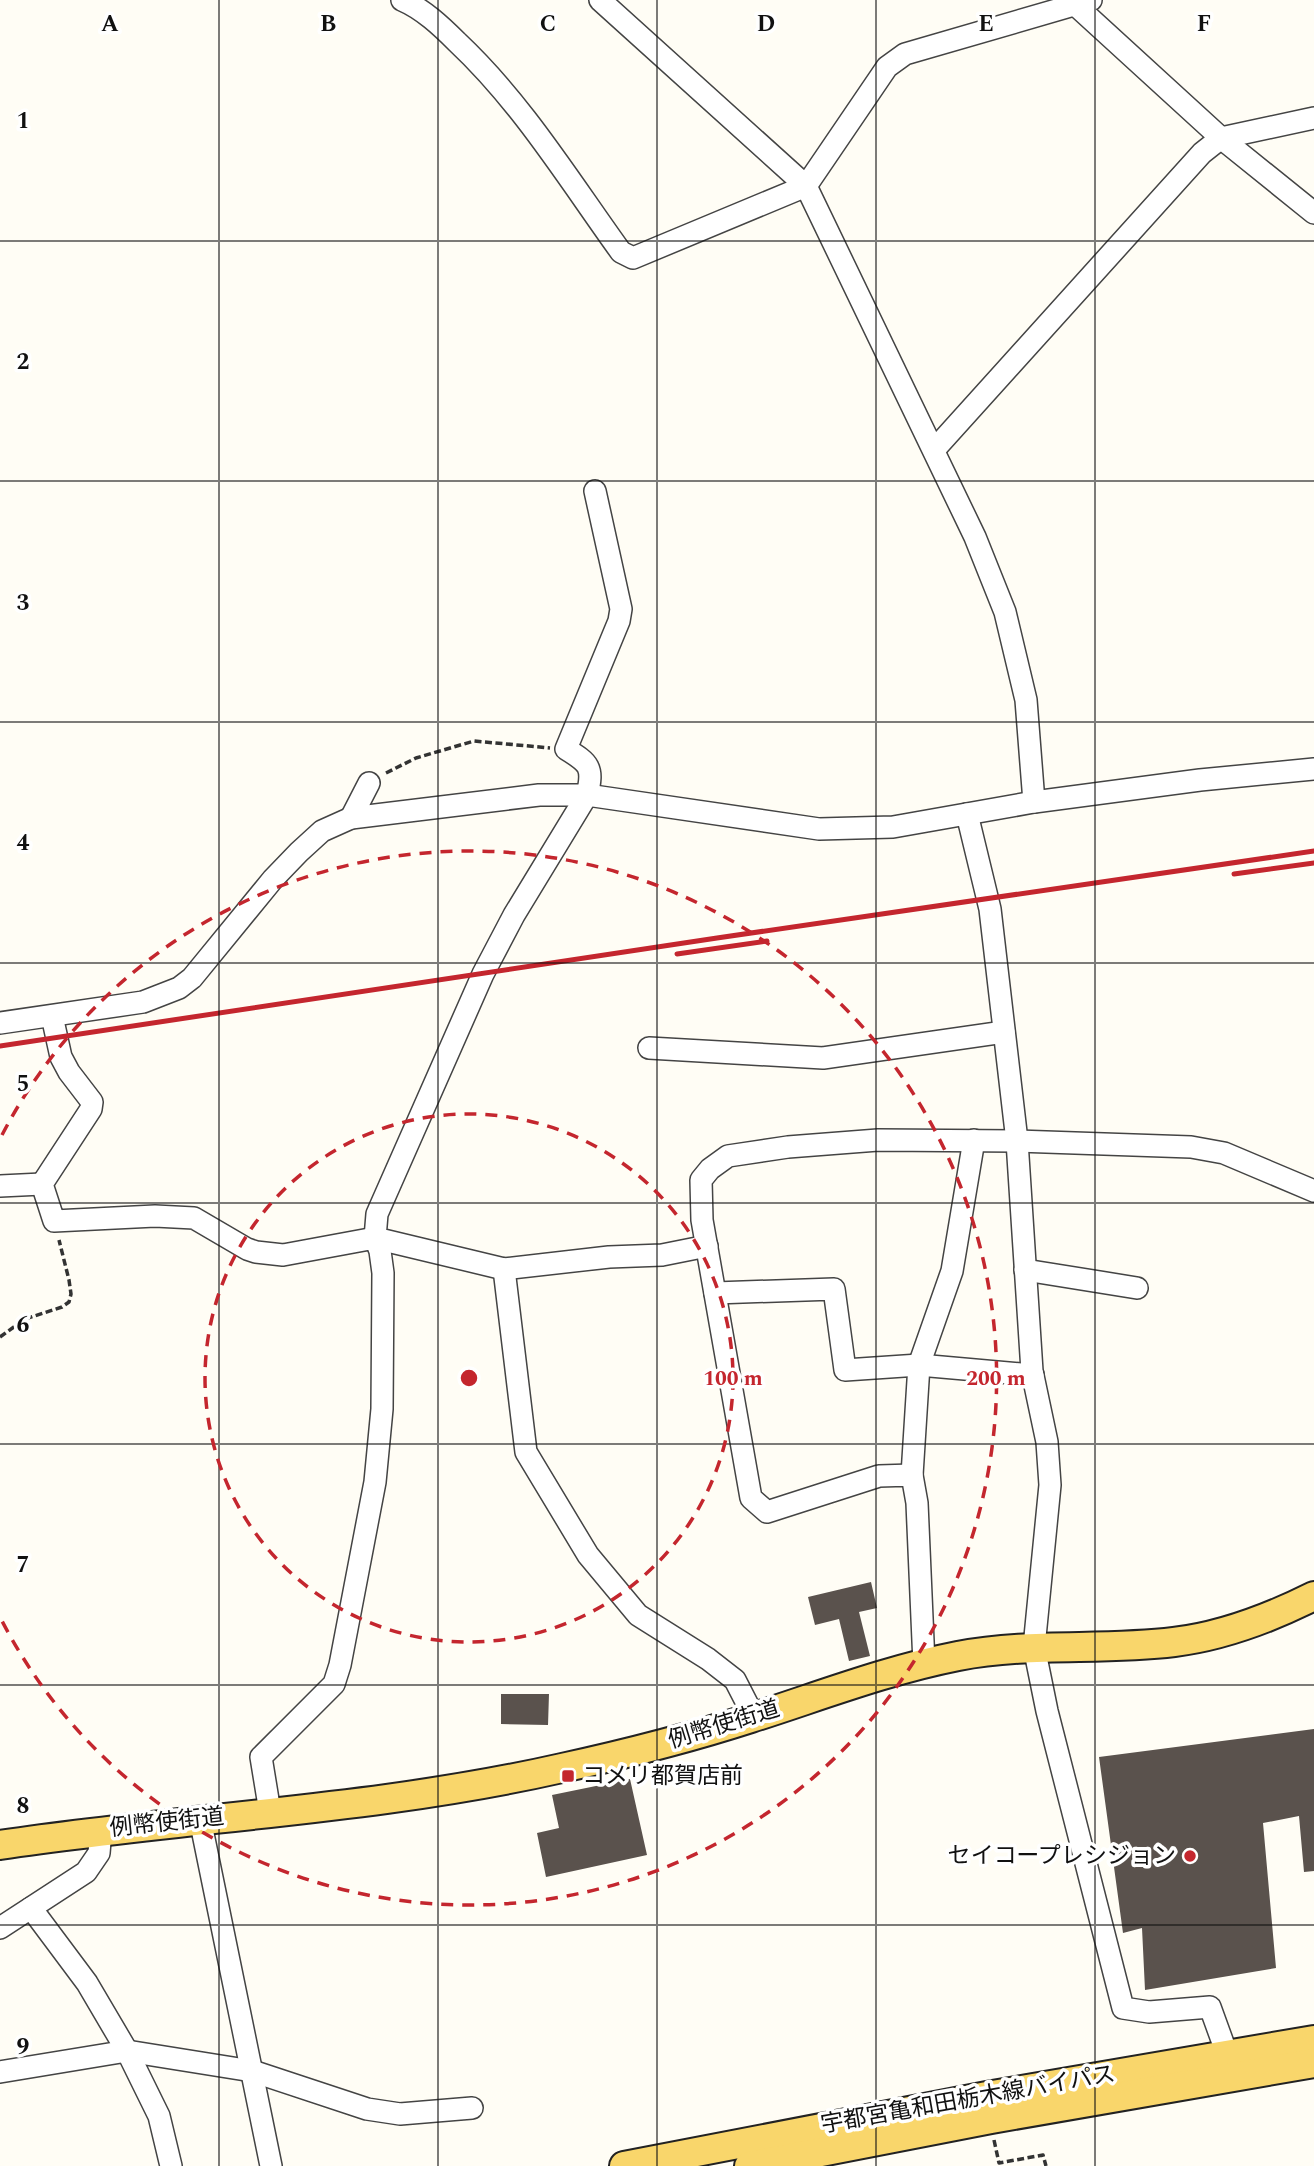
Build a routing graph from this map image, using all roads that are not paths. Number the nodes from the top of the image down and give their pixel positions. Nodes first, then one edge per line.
1 (402, 0) edge
2 (600, 0) edge
3 (1079, 1) edge
4 (1314, 118) edge
5 (1221, 138) junction
6 (806, 186) junction
7 (1314, 213) edge
8 (934, 450) junction
9 (595, 491) dead end
10 (1314, 769) edge
11 (369, 783) road end
12 (587, 795) junction
13 (1034, 802) junction
14 (967, 814) junction
15 (351, 818) junction
16 (52, 1016) junction
17 (0, 1023) edge
18 (1004, 1032) junction
19 (649, 1048) dead end
20 (974, 1140) junction
21 (1017, 1141) junction
22 (42, 1184) junction
23 (0, 1186) edge
24 (1314, 1191) edge
25 (375, 1238) junction
26 (707, 1246) junction
27 (504, 1269) junction
28 (1025, 1269) junction
29 (1137, 1288) dead end
30 (715, 1293) junction
31 (919, 1365) junction
32 (1033, 1375) junction
33 (912, 1475) junction
34 (1314, 1596) edge
35 (1034, 1647) junction
36 (924, 1664) junction
37 (754, 1717) junction
38 (270, 1812) junction
39 (200, 1819) junction
40 (101, 1830) junction
41 (0, 1845) edge
42 (31, 1908) junction
43 (0, 1928) edge
44 (1314, 2040) edge
45 (127, 2051) junction
46 (1227, 2054) junction
47 (1314, 2063) edge
48 (252, 2071) junction
49 (0, 2073) edge
50 (472, 2108) dead end
51 (171, 2166) edge
52 (271, 2166) edge
53 (624, 2166) edge
54 (749, 2166) edge

1 - 6 street
2 - 6 street
3 - 5 street
3 - 6 street
4 - 5 street
5 - 7 street
5 - 8 street
6 - 8 street
8 - 13 street
9 - 12 street
10 - 13 street
11 - 15 street
12 - 14 street
12 - 15 street
12 - 25 street
13 - 14 street
14 - 18 street
15 - 16 street
16 - 17 street
16 - 22 street
18 - 19 street
18 - 21 street
20 - 21 street
20 - 26 street
20 - 31 street
21 - 24 street
21 - 28 street
22 - 23 street
22 - 25 street
25 - 27 street
25 - 38 street
26 - 27 street
26 - 30 street
27 - 37 street
28 - 29 street
28 - 32 street
30 - 31 street
30 - 33 street
31 - 32 street
31 - 33 street
32 - 35 street
33 - 36 street
34 - 35 main road, 例幣使街道
35 - 36 main road, 例幣使街道
35 - 46 street
36 - 37 main road, 例幣使街道
37 - 38 main road, 例幣使街道
38 - 39 main road, 例幣使街道
39 - 40 main road, 例幣使街道
39 - 48 street
40 - 41 main road, 例幣使街道
40 - 42 street
42 - 43 street
42 - 45 street
44 - 46 main road, 宇都宮亀和田栃木線バイパス
45 - 48 street
45 - 49 street
45 - 51 street
46 - 53 main road, 宇都宮亀和田栃木線バイパス
47 - 54 main road, 宇都宮亀和田栃木線バイパス
48 - 50 street
48 - 52 street

